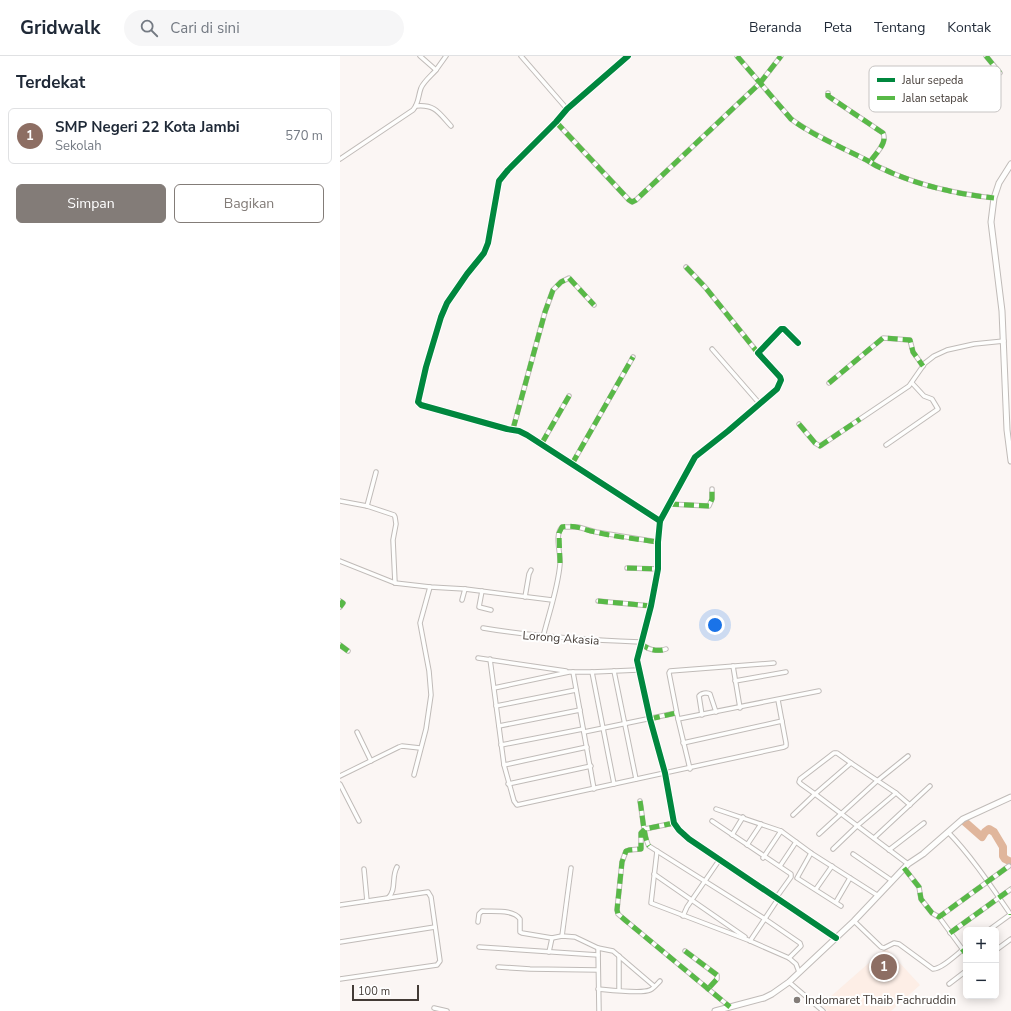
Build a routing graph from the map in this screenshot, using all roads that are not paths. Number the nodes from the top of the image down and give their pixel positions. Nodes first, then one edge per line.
1 (420, 56) edge
2 (446, 56) edge
3 (521, 56) edge
4 (628, 56) edge
5 (737, 56) edge
6 (781, 56) edge
7 (986, 56) edge
8 (994, 66) edge
9 (436, 70) junction
10 (760, 83) junction
11 (828, 93) dead end
12 (416, 106) junction
13 (567, 109) junction
14 (556, 122) junction
15 (451, 126) dead end
16 (340, 159) edge
17 (870, 162) junction
18 (1011, 164) edge
19 (994, 198) junction
20 (686, 267) dead end
21 (594, 305) dead end
22 (1004, 341) junction
23 (798, 343) dead end
24 (712, 349) dead end
25 (758, 353) junction
26 (633, 357) dead end
27 (923, 366) junction
28 (829, 383) dead end
29 (912, 383) junction
30 (570, 396) dead end
31 (759, 403) junction
32 (799, 424) dead end
33 (513, 429) junction
34 (1009, 429) edge
35 (542, 443) junction
36 (886, 444) dead end
37 (1011, 461) edge
38 (572, 464) junction
39 (376, 472) dead end
40 (712, 490) dead end
41 (340, 501) edge
42 (669, 504) junction
43 (367, 506) junction
44 (660, 521) junction
45 (658, 542) junction
46 (340, 560) edge
47 (627, 568) dead end
48 (658, 569) junction
49 (531, 570) dead end
50 (395, 583) junction
51 (430, 587) junction
52 (465, 589) junction
53 (482, 591) junction
54 (525, 597) junction
55 (462, 600) dead end
56 (552, 600) junction
57 (340, 601) edge
58 (598, 601) dead end
59 (651, 606) junction
60 (340, 607) edge
61 (491, 610) dead end
62 (483, 628) dead end
63 (543, 637) junction
64 (640, 642) junction
65 (340, 645) edge
66 (666, 649) dead end
67 (348, 651) dead end
68 (478, 658) dead end
69 (490, 659) junction
70 (774, 663) dead end
71 (733, 666) junction
72 (638, 670) junction
73 (614, 671) junction
74 (571, 672) junction
75 (592, 672) junction
76 (786, 672) dead end
77 (735, 681) junction
78 (494, 688) junction
79 (576, 690) junction
80 (819, 691) dead end
81 (778, 700) junction
82 (496, 706) junction
83 (740, 708) junction
84 (580, 710) junction
85 (716, 712) junction
86 (676, 713) junction
87 (702, 715) junction
88 (650, 719) junction
89 (678, 719) junction
90 (782, 722) junction
91 (624, 723) junction
92 (499, 726) junction
93 (604, 728) junction
94 (583, 730) junction
95 (357, 732) dead end
96 (684, 743) junction
97 (501, 745) junction
98 (587, 747) junction
99 (420, 748) junction
100 (908, 756) dead end
101 (371, 761) junction
102 (851, 763) junction
103 (504, 765) junction
104 (591, 766) junction
105 (690, 769) junction
106 (665, 773) junction
107 (340, 776) edge
108 (414, 776) dead end
109 (636, 779) junction
110 (877, 781) junction
111 (340, 784) edge
112 (508, 784) junction
113 (614, 784) junction
114 (930, 786) dead end
115 (594, 789) junction
116 (896, 793) junction
117 (815, 794) junction
118 (1011, 797) edge
119 (640, 801) dead end
120 (910, 805) junction
121 (716, 809) dead end
122 (841, 814) junction
123 (794, 815) dead end
124 (743, 817) junction
125 (359, 821) dead end
126 (712, 821) dead end
127 (924, 822) dead end
128 (674, 823) junction
129 (761, 824) junction
130 (857, 826) junction
131 (645, 829) junction
132 (781, 831) junction
133 (948, 832) junction
134 (819, 834) dead end
135 (732, 835) junction
136 (874, 838) junction
137 (796, 842) junction
138 (747, 845) junction
139 (833, 849) dead end
140 (889, 850) junction
141 (657, 851) junction
142 (811, 853) junction
143 (853, 854) dead end
144 (764, 857) junction
145 (720, 859) junction
146 (780, 866) junction
147 (832, 866) junction
148 (906, 866) junction
149 (1009, 866) dead end
150 (397, 867) dead end
151 (571, 868) dead end
152 (364, 869) dead end
153 (654, 874) junction
154 (850, 878) junction
155 (891, 880) junction
156 (704, 881) junction
157 (988, 882) junction
158 (816, 889) junction
159 (1011, 889) edge
160 (877, 895) junction
161 (388, 898) junction
162 (999, 898) junction
163 (777, 899) junction
164 (693, 900) junction
165 (366, 901) junction
166 (836, 902) junction
167 (340, 905) edge
168 (841, 906) dead end
169 (1011, 915) edge
170 (683, 916) junction
171 (939, 917) junction
172 (765, 919) junction
173 (854, 921) junction
174 (478, 922) dead end
175 (434, 927) junction
176 (993, 927) edge
177 (950, 933) junction
178 (562, 936) junction
179 (552, 938) junction
180 (836, 938) junction
181 (1011, 939) edge
182 (749, 940) junction
183 (340, 942) edge
184 (479, 947) dead end
185 (963, 947) edge
186 (598, 948) junction
187 (999, 948) edge
188 (963, 949) edge
189 (685, 951) dead end
190 (549, 952) junction
191 (598, 955) junction
192 (619, 956) junction
193 (789, 958) junction
194 (498, 967) dead end
195 (598, 970) junction
196 (799, 972) junction
197 (963, 973) edge
198 (340, 979) edge
199 (660, 981) dead end
200 (789, 982) junction
201 (950, 984) dead end
202 (654, 986) junction
203 (598, 989) junction
204 (708, 989) junction
205 (619, 990) junction
206 (434, 1008) dead end
207 (730, 1008) junction
208 (447, 1011) edge
209 (599, 1011) edge
210 (715, 1011) edge
211 (823, 1011) edge

1 - 9 street
2 - 9 street
3 - 13 street
4 - 13 street
5 - 10 street
6 - 10 street
7 - 8 street
9 - 12 street
10 - 14 street
10 - 17 street
11 - 17 street
12 - 15 street
12 - 16 street
13 - 14 street
14 - 33 street
17 - 19 street
18 - 19 street
19 - 22 street
20 - 25 street
21 - 33 street
22 - 27 street
22 - 34 street
23 - 25 street
24 - 31 street
25 - 31 street
26 - 38 street
27 - 28 street
27 - 29 street
29 - 32 street
29 - 36 street
30 - 35 street
31 - 42 street
33 - 35 street
34 - 37 street
35 - 38 street
38 - 44 street
39 - 43 street
40 - 42 street
41 - 43 street
42 - 44 street
43 - 50 street
44 - 45 street
45 - 48 street
45 - 56 street
46 - 50 street
47 - 48 street
48 - 59 street
49 - 54 street
50 - 51 street
51 - 52 street
51 - 99 street
52 - 53 street
52 - 55 street
53 - 54 street
53 - 61 street
54 - 56 street
56 - 63 street
57 - 60 street
58 - 59 street
59 - 64 street
62 - 63 street, Lorong Akasia
63 - 64 street, Lorong Akasia
64 - 66 street
64 - 72 street
65 - 67 street
68 - 69 street
69 - 74 street
69 - 78 street
70 - 71 street
71 - 77 street
71 - 86 street
72 - 73 street
72 - 88 street
73 - 75 street
73 - 91 street
74 - 75 street
74 - 78 street
74 - 79 street
75 - 93 street
76 - 77 street
77 - 83 street
78 - 82 street
79 - 82 street
79 - 84 street
80 - 81 street
81 - 83 street
81 - 90 street
82 - 92 street
83 - 85 street
84 - 92 street
84 - 94 street
85 - 87 street
85 - 87 street
86 - 88 street
86 - 89 street
87 - 89 street
88 - 91 street
88 - 106 street
89 - 96 street
90 - 96 street
90 - 105 street
91 - 93 street
91 - 109 street
92 - 97 street
93 - 94 street
93 - 113 street
94 - 97 street
94 - 98 street
95 - 101 street
96 - 105 street
97 - 103 street
98 - 103 street
98 - 104 street
99 - 101 street
99 - 108 street
100 - 110 street
101 - 107 street
102 - 110 street
102 - 117 street
102 - 117 street
103 - 112 street
104 - 112 street
104 - 115 street
105 - 106 street
106 - 109 street
106 - 128 street
109 - 113 street
110 - 116 street
110 - 122 street
111 - 125 street
112 - 115 street
113 - 115 street
114 - 120 street
116 - 120 street
116 - 130 street
117 - 122 street
117 - 123 street
118 - 133 street
119 - 131 street
120 - 136 street
121 - 124 street
122 - 130 street
122 - 134 street
124 - 129 street
124 - 135 street
126 - 135 street
127 - 140 street
128 - 131 street
128 - 145 street
129 - 132 street
129 - 138 street
130 - 136 street
130 - 139 street
131 - 141 street
131 - 204 street
132 - 137 street
132 - 144 street
133 - 148 street
133 - 157 street
135 - 138 street
136 - 140 street
137 - 142 street
137 - 146 street
138 - 144 street
140 - 148 street
141 - 153 street
141 - 156 street
142 - 147 street
142 - 158 street
143 - 155 street
144 - 146 street
145 - 156 street
145 - 163 street
146 - 163 street
147 - 154 street
147 - 158 street
148 - 155 street
148 - 171 street
149 - 157 street
150 - 161 street
151 - 178 street
152 - 165 street
153 - 164 street
153 - 170 street
154 - 160 street
154 - 166 street
155 - 160 street
156 - 164 street
156 - 172 street
157 - 162 street
157 - 171 street
158 - 166 street
159 - 162 street
160 - 173 street
161 - 165 street
161 - 175 street
162 - 169 street
162 - 177 street
163 - 172 street
163 - 180 street
164 - 170 street
164 - 182 street
165 - 167 street
166 - 168 street
169 - 176 street
170 - 182 street
171 - 177 street
172 - 182 street
172 - 193 street
173 - 180 street
173 - 188 street
174 - 179 street
175 - 183 street
175 - 198 street
177 - 185 street
178 - 179 street
178 - 186 street
179 - 190 street
180 - 196 street
181 - 187 street
182 - 193 street
184 - 190 street
186 - 191 street
186 - 192 street
189 - 204 street
190 - 191 street
191 - 195 street
192 - 202 street
192 - 205 street
193 - 196 street
194 - 195 street
195 - 203 street
196 - 200 street
197 - 201 street
199 - 202 street
200 - 207 street
200 - 211 street
202 - 205 street
203 - 205 street
203 - 209 street
204 - 207 street
206 - 208 street
207 - 210 street

